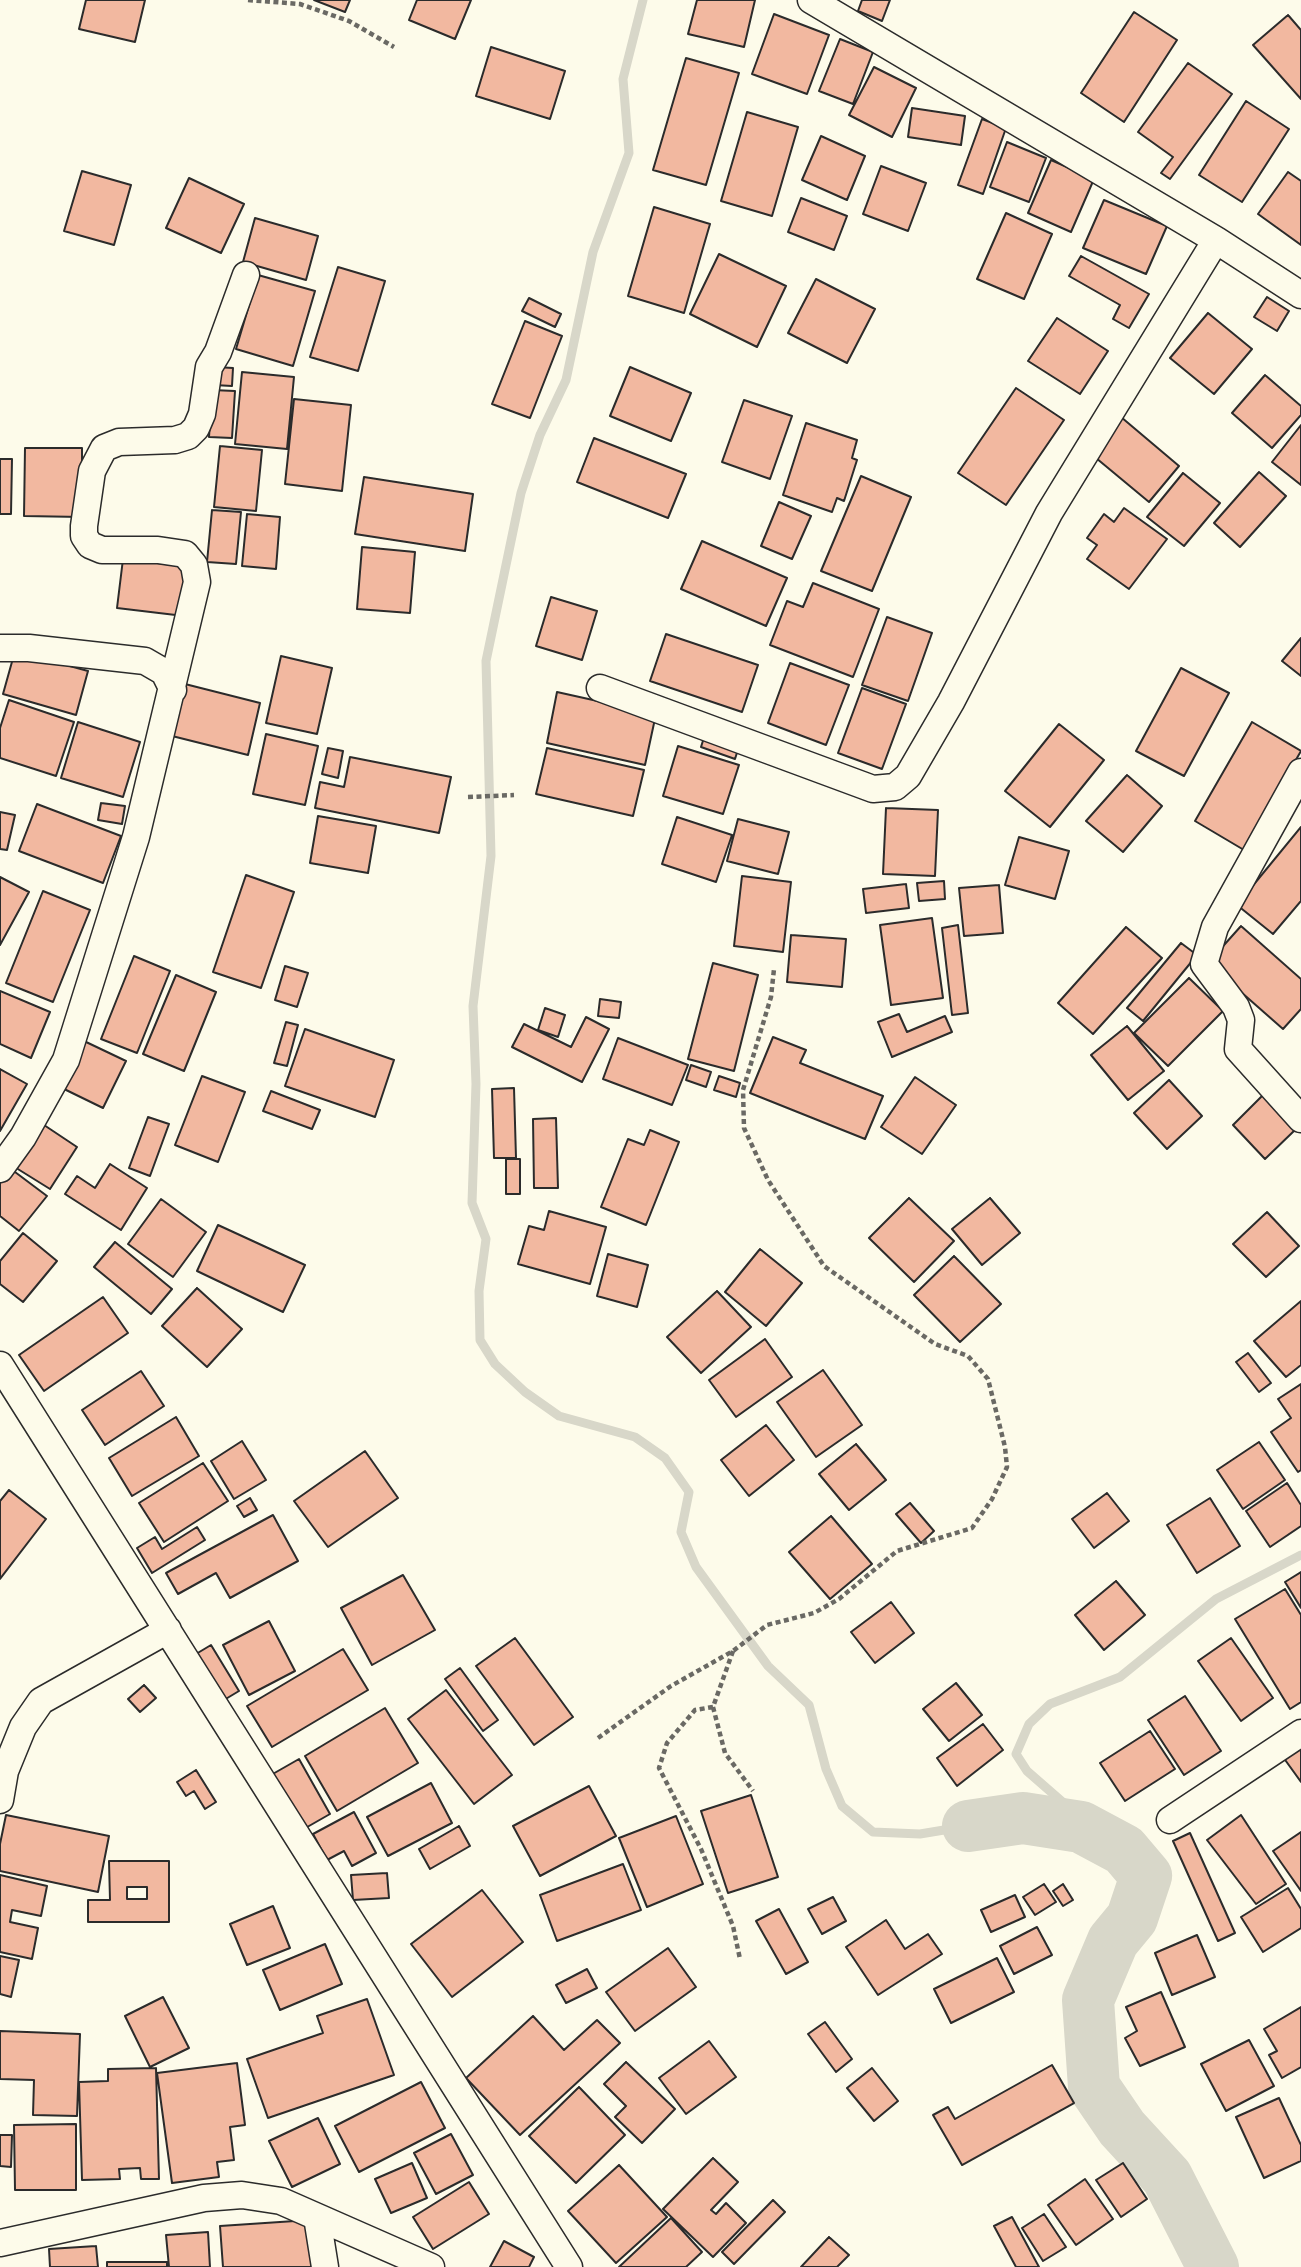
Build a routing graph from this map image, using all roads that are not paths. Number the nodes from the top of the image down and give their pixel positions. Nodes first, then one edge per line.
1 (811, 0) edge
2 (1216, 240) junction
3 (246, 275) dead end
4 (1301, 295) edge
5 (0, 648) edge
6 (600, 688) dead end
7 (173, 690) junction
8 (1301, 772) edge
9 (1301, 1119) edge
10 (0, 1169) edge
11 (0, 1366) edge
12 (168, 1630) junction
13 (1301, 1733) edge
14 (0, 1800) edge
15 (1170, 1820) dead end
16 (317, 2217) junction
17 (2, 2243) edge
18 (325, 2267) edge
19 (431, 2267) edge
20 (569, 2267) edge

1 - 2 street
2 - 4 street
2 - 6 street
3 - 7 street
5 - 7 street
7 - 10 street
8 - 9 street
11 - 12 street
12 - 14 street
12 - 20 street
13 - 15 street
16 - 17 street
16 - 18 street
16 - 19 street

